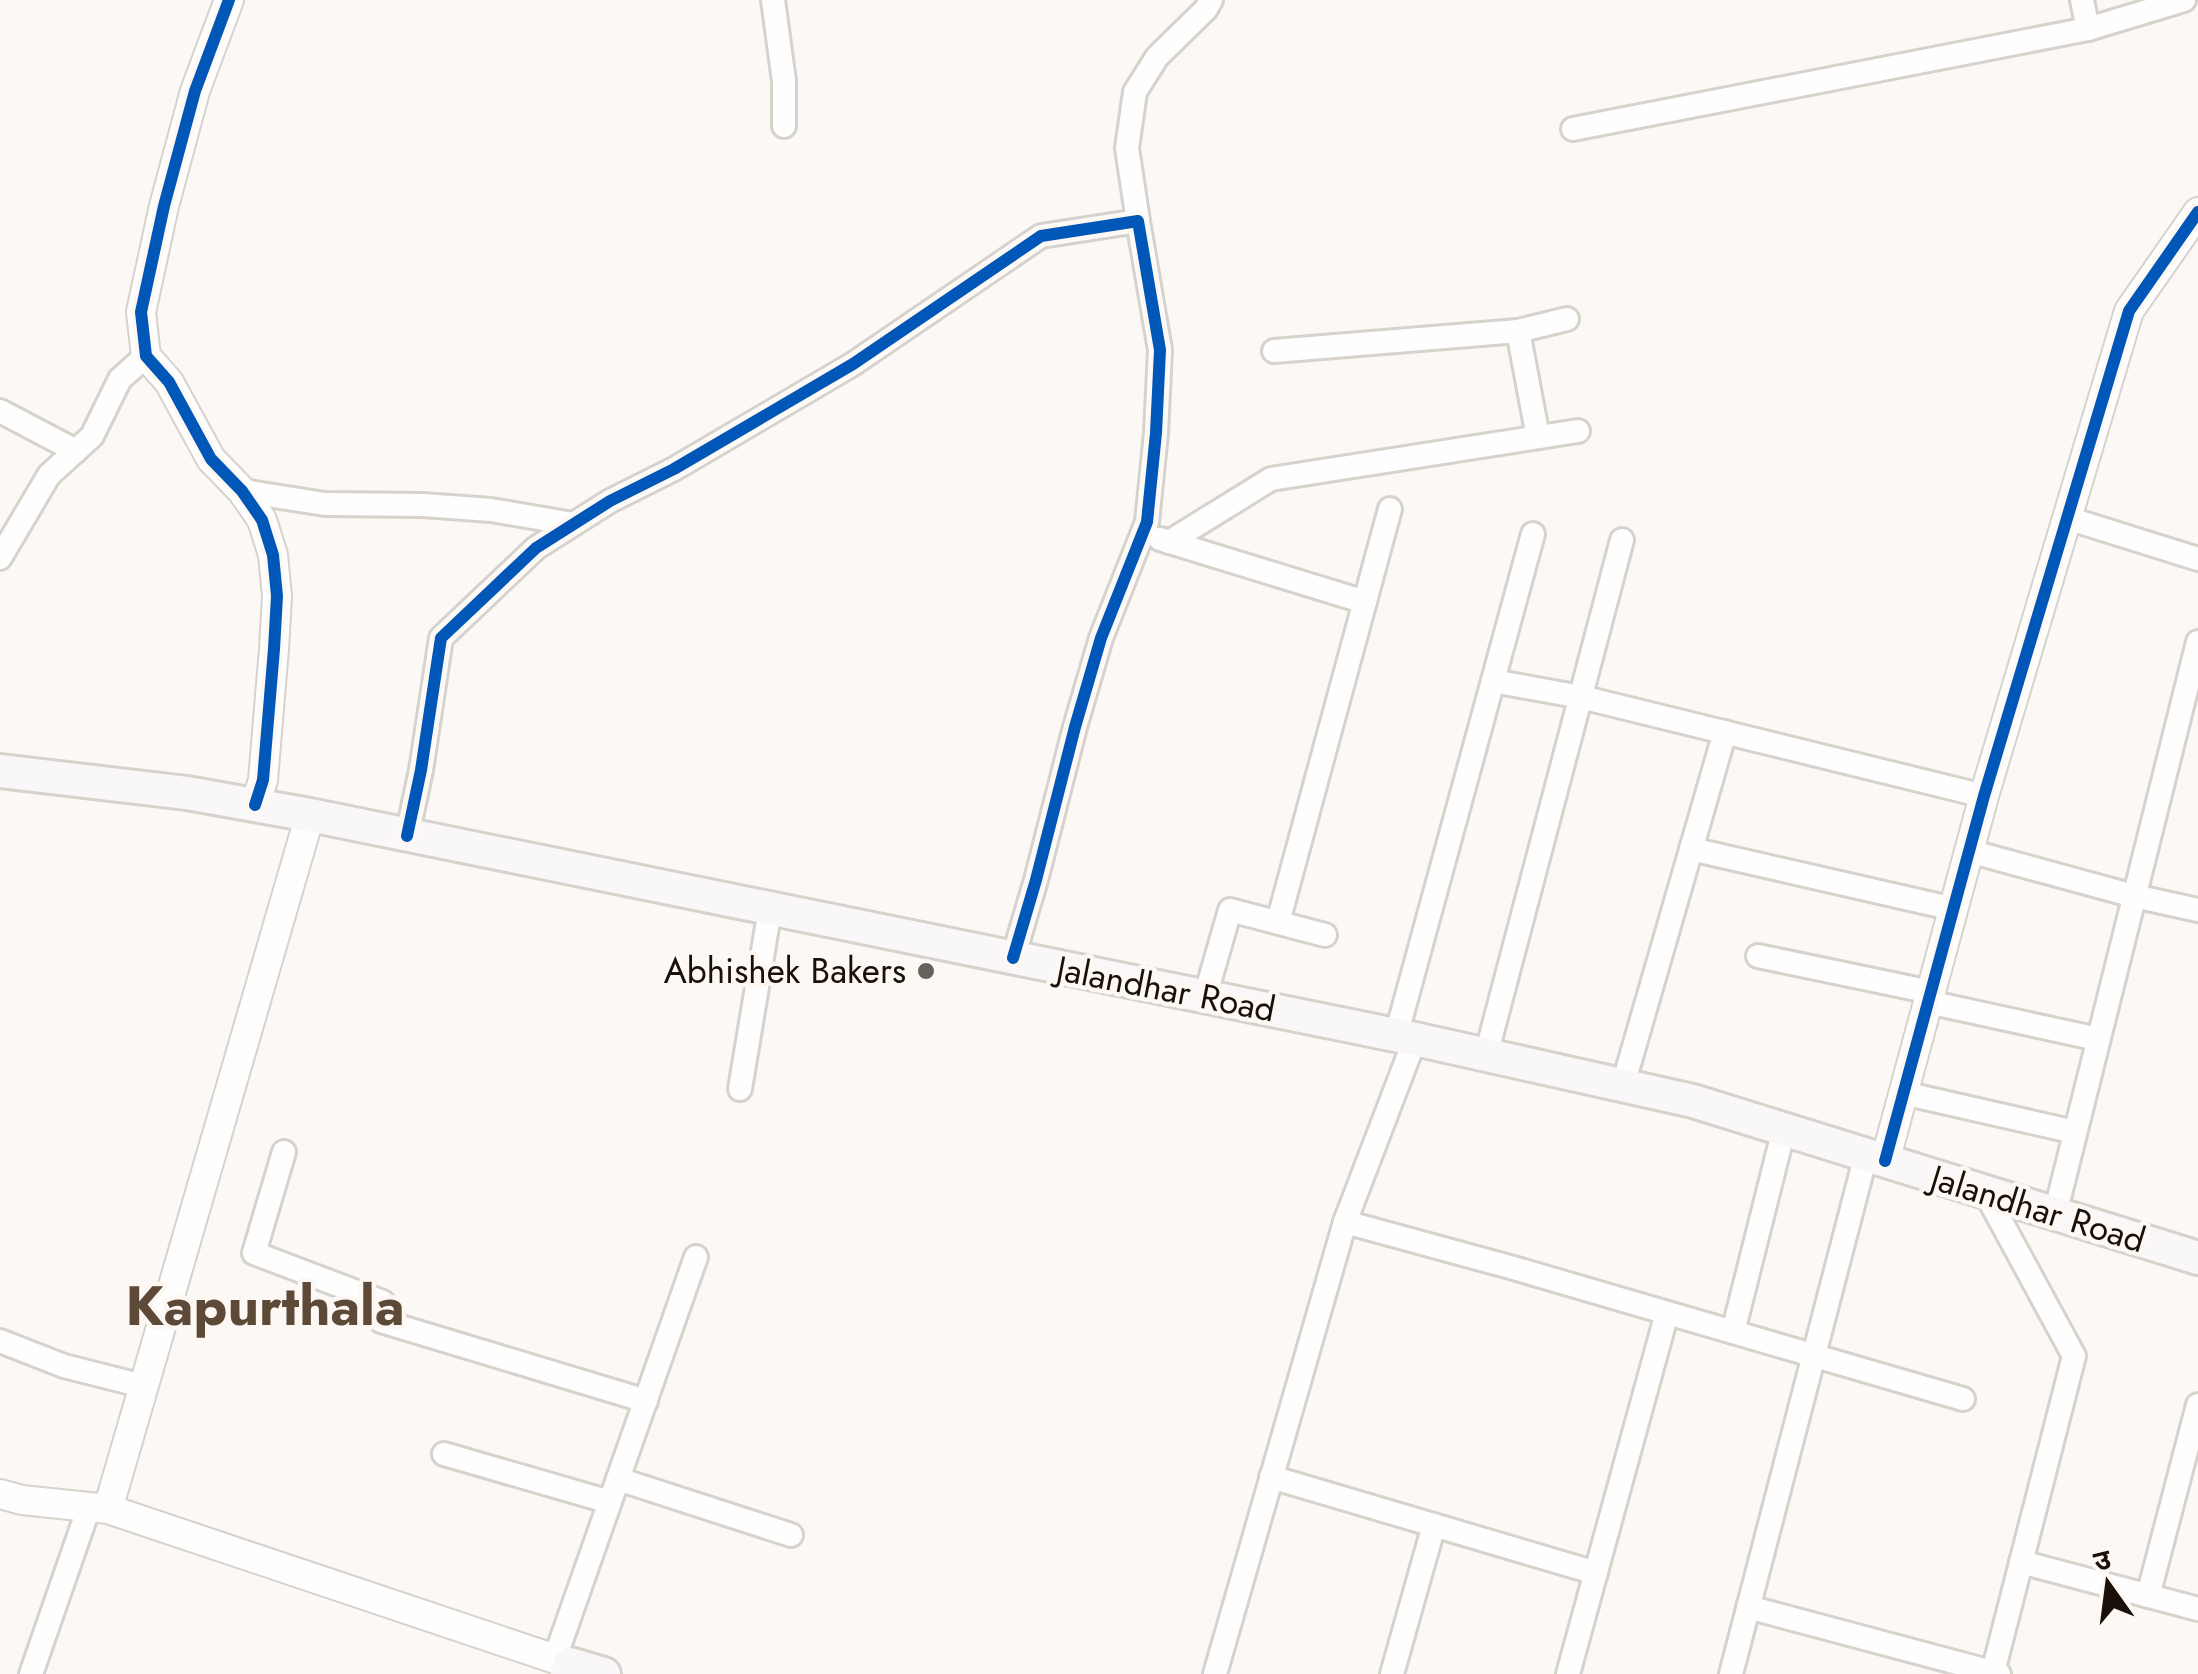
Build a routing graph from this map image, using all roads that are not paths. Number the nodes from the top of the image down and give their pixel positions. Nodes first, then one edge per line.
1 (229, 0) edge
2 (773, 0) edge
3 (1211, 0) edge
4 (2082, 0) edge
5 (2184, 0) edge
6 (2088, 30) junction
7 (784, 126) dead end
8 (1573, 130) dead end
9 (2198, 212) edge
10 (1138, 221) junction
11 (1567, 319) dead end
12 (1518, 331) junction
13 (1274, 352) dead end
14 (146, 356) junction
15 (0, 411) edge
16 (1578, 431) dead end
17 (1538, 437) junction
18 (76, 450) junction
19 (242, 491) junction
20 (1390, 510) dead end
21 (2067, 518) junction
22 (573, 524) junction
23 (1142, 534) junction
24 (1533, 534) dead end
25 (1622, 540) dead end
26 (1169, 542) junction
27 (0, 558) edge
28 (2198, 559) edge
29 (1365, 602) junction
30 (2198, 642) edge
31 (1493, 681) junction
32 (1581, 697) junction
33 (1725, 732) junction
34 (0, 771) edge
35 (1984, 796) junction
36 (255, 806) junction
37 (310, 816) junction
38 (407, 836) junction
39 (1691, 849) junction
40 (1970, 850) junction
41 (2134, 896) junction
42 (770, 909) junction
43 (1954, 909) junction
44 (2198, 910) edge
45 (1278, 922) junction
46 (1325, 935) dead end
47 (1758, 956) dead end
48 (1012, 958) junction
49 (1205, 997) junction
50 (1930, 997) junction
51 (1406, 1038) junction
52 (2098, 1039) junction
53 (1486, 1055) junction
54 (1623, 1086) junction
55 (740, 1090) dead end
56 (1903, 1094) junction
57 (1784, 1129) junction
58 (2076, 1132) junction
59 (284, 1152) dead end
60 (1875, 1158) junction
61 (1985, 1192) junction
62 (2054, 1214) junction
63 (1345, 1222) junction
64 (696, 1258) dead end
65 (2198, 1258) edge
66 (1667, 1313) junction
67 (1733, 1332) junction
68 (0, 1342) edge
69 (1814, 1356) junction
70 (144, 1386) junction
71 (1962, 1399) dead end
72 (646, 1401) junction
73 (2196, 1418) edge
74 (444, 1454) dead end
75 (1272, 1477) junction
76 (618, 1479) junction
77 (0, 1494) edge
78 (610, 1502) junction
79 (98, 1508) junction
80 (1434, 1525) junction
81 (791, 1536) dead end
82 (2021, 1562) junction
83 (1596, 1573) junction
84 (2148, 1596) junction
85 (1748, 1608) junction
86 (2198, 1609) edge
87 (564, 1665) edge
88 (1937, 1666) edge
89 (1996, 1673) edge
90 (31, 1674) edge
91 (604, 1674) edge
92 (1214, 1674) edge
93 (1392, 1674) edge
94 (1568, 1674) edge
95 (1731, 1674) edge

1 - 14 street
2 - 7 street
3 - 10 street
4 - 6 street
5 - 6 street
6 - 8 street
9 - 21 street
10 - 22 street
10 - 23 street
11 - 12 street
12 - 13 street
12 - 17 street
14 - 18 street
14 - 19 street
15 - 18 street
16 - 17 street
17 - 26 street
18 - 27 street
19 - 22 street
19 - 36 street
20 - 29 street
21 - 28 street
21 - 35 street
22 - 38 street
23 - 26 street
23 - 48 street
24 - 31 street
25 - 32 street
26 - 29 street
29 - 45 street
30 - 41 street
31 - 32 street
31 - 51 street
32 - 33 street
32 - 53 street
33 - 35 street
33 - 39 street
34 - 36 main road, Jalandhar Road
35 - 40 street
36 - 37 main road, Jalandhar Road
37 - 38 main road, Jalandhar Road
37 - 70 street
38 - 42 main road, Jalandhar Road
39 - 43 street
39 - 54 street
40 - 41 street
40 - 43 street
41 - 44 street
41 - 52 street
42 - 48 main road, Jalandhar Road
42 - 55 street
43 - 50 street
45 - 46 street
45 - 49 street
47 - 50 street
48 - 49 main road, Jalandhar Road
49 - 51 main road, Jalandhar Road
50 - 52 street
50 - 56 street
51 - 53 main road, Jalandhar Road
51 - 63 street
52 - 58 street
53 - 54 main road, Jalandhar Road
54 - 57 main road, Jalandhar Road
56 - 58 street
56 - 60 street
57 - 60 main road, Jalandhar Road
57 - 67 street
58 - 62 street
59 - 72 street
60 - 61 main road, Jalandhar Road
60 - 69 street
61 - 62 main road, Jalandhar Road
61 - 82 street
62 - 65 main road, Jalandhar Road
63 - 66 street
63 - 75 street
64 - 72 street
66 - 67 street
66 - 83 street
67 - 69 street
68 - 70 street
69 - 71 street
69 - 85 street
70 - 79 street
72 - 76 street
73 - 84 street
74 - 78 street
75 - 80 street
75 - 92 street
76 - 78 street
76 - 81 street
77 - 79 street
78 - 87 street
79 - 87 street
79 - 90 street
80 - 83 street
80 - 93 street
82 - 84 street
82 - 89 street
83 - 94 street
84 - 86 street
85 - 88 street
85 - 95 street
87 - 91 main road
88 - 89 street

